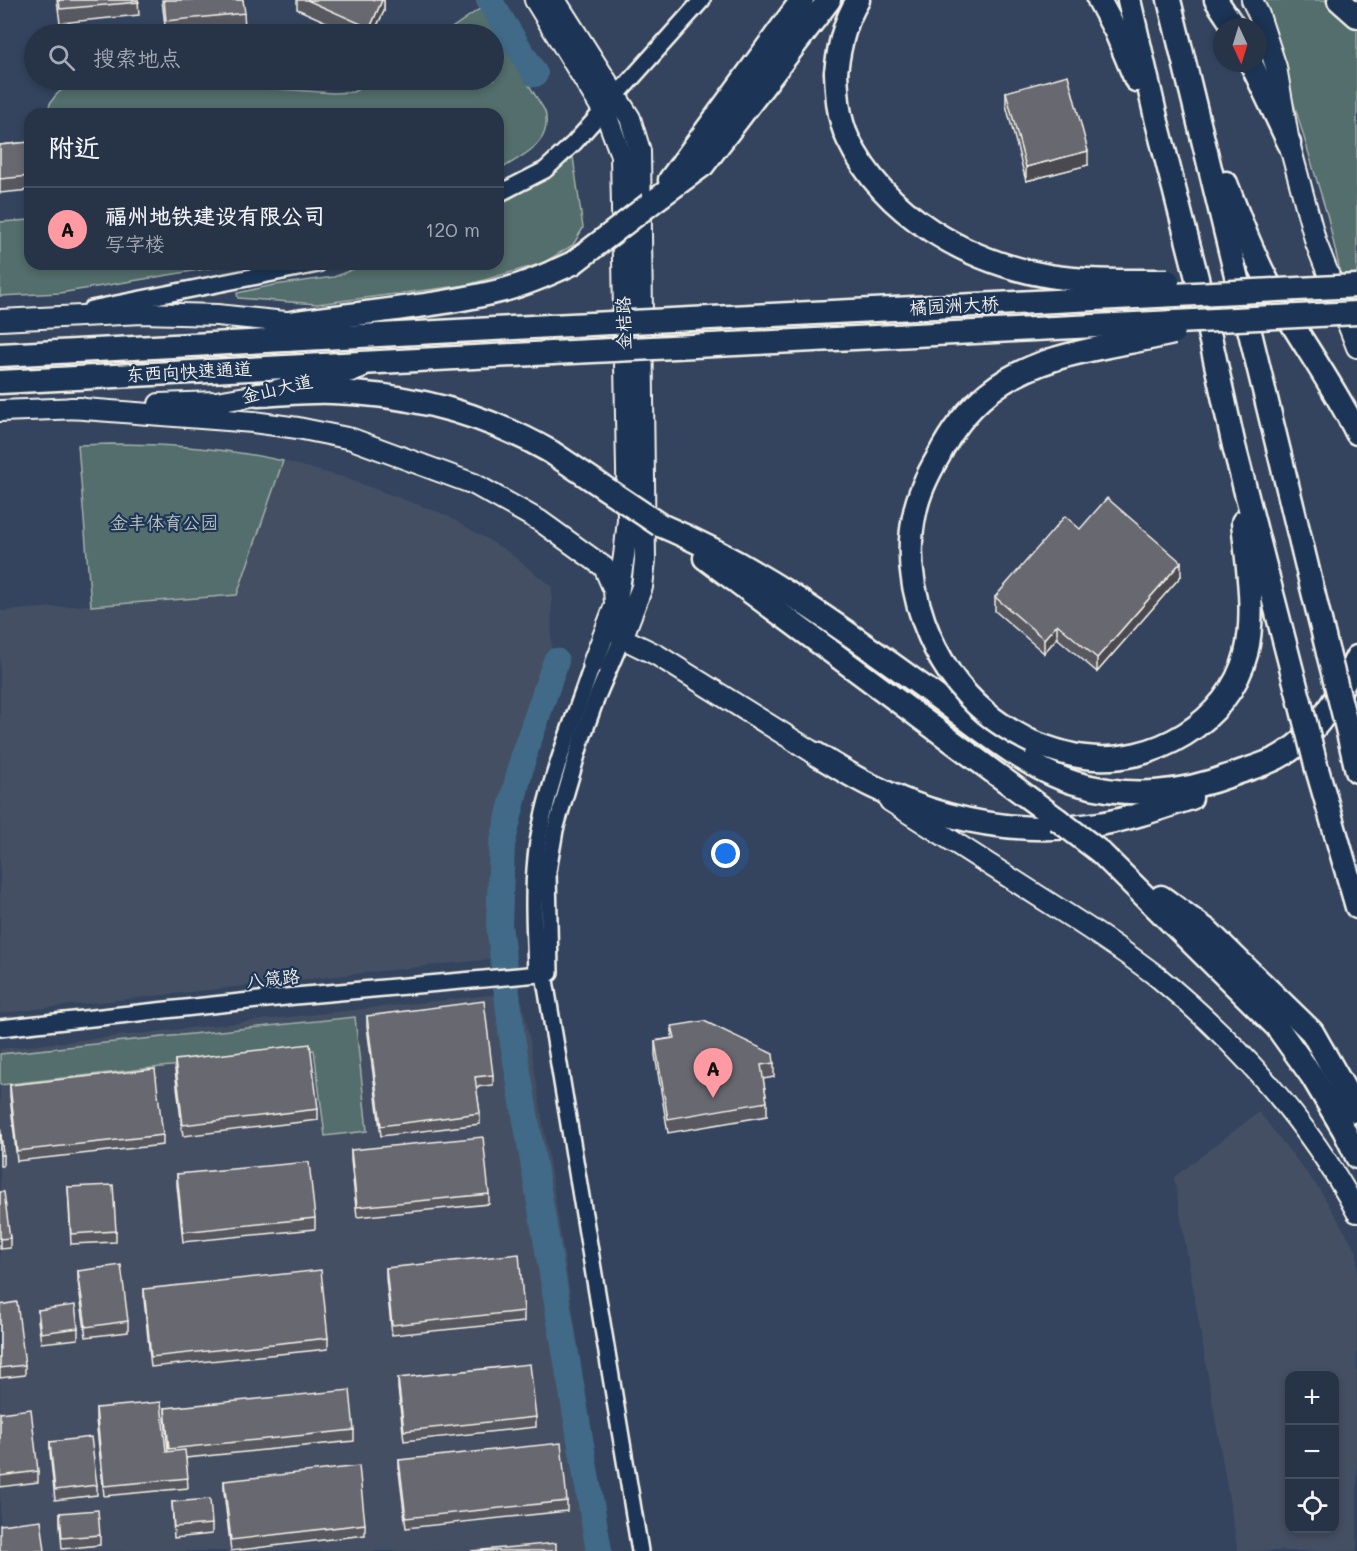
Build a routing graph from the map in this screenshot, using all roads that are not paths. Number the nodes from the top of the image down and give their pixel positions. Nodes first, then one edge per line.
1 (535, 0) edge
2 (555, 0) edge
3 (702, 0) edge
4 (802, 0) edge
5 (829, 0) edge
6 (858, 0) edge
7 (1100, 0) edge
8 (1129, 0) edge
9 (1169, 0) edge
10 (1216, 0) edge
11 (1252, 0) edge
12 (1339, 0) edge
13 (1357, 16) edge
14 (1228, 18) edge
15 (1174, 23) junction
16 (1255, 72) edge
17 (616, 96) junction
18 (603, 112) junction
19 (1157, 122) junction
20 (1289, 143) junction
21 (504, 191) edge
22 (650, 204) junction
23 (287, 270) edge
24 (1357, 286) edge
25 (1228, 292) junction
26 (1357, 314) edge
27 (50, 316) junction
28 (0, 320) edge
29 (1230, 320) junction
30 (290, 323) junction
31 (413, 334) junction
32 (1357, 347) edge
33 (0, 354) edge
34 (552, 354) joint
35 (415, 361) junction
36 (0, 382) edge
37 (258, 395) junction
38 (70, 408) junction
39 (0, 411) edge
40 (1357, 434) edge
41 (1234, 446) junction
42 (660, 525) junction
43 (617, 600) junction
44 (622, 638) junction
45 (1357, 657) edge
46 (592, 663) joint
47 (816, 754) junction
48 (1278, 758) junction
49 (1357, 771) edge
50 (1100, 852) junction
51 (1357, 907) edge
52 (543, 973) junction
53 (0, 1028) edge
54 (1357, 1111) edge
55 (1357, 1157) edge
56 (1357, 1212) edge
57 (640, 1551) edge

1 - 18 main road, 金桔路
2 - 17 main road
3 - 17 street
4 - 22 highway
5 - 22 highway
6 - 25 highway, bridge
7 - 19 highway
8 - 19 highway
9 - 15 highway
10 - 14 highway
11 - 20 main road
12 - 13 highway
15 - 40 highway
15 - 49 highway, bridge
16 - 20 highway
17 - 18 street
17 - 44 main road
18 - 21 street
18 - 43 main road, 金桔路
19 - 41 highway
20 - 32 main road
22 - 30 highway, bridge
23 - 27 street
24 - 25 highway, 橘园洲大桥, bridge
25 - 31 highway, 橘园洲大桥, bridge
26 - 29 highway, 橘园洲大桥, bridge
27 - 28 main road
27 - 30 main road
29 - 34 highway, 橘园洲大桥, bridge
29 - 41 highway, bridge
30 - 31 main road
31 - 33 highway, 东西向快速通道
34 - 35 highway, 金山大道
35 - 36 highway, 东西向快速通道
35 - 37 main road, 金山大道
37 - 38 main road, 金山大道
37 - 42 highway, bridge
38 - 39 main road, 金山大道
38 - 43 main road
41 - 51 highway, bridge
42 - 48 highway
42 - 50 highway, bridge
43 - 44 main road
43 - 46 main road, 金桔路
44 - 47 main road
44 - 52 street
45 - 48 highway
46 - 52 street
47 - 48 highway
47 - 56 main road
50 - 54 highway
50 - 55 highway
52 - 53 street, 八箴路
52 - 57 street

